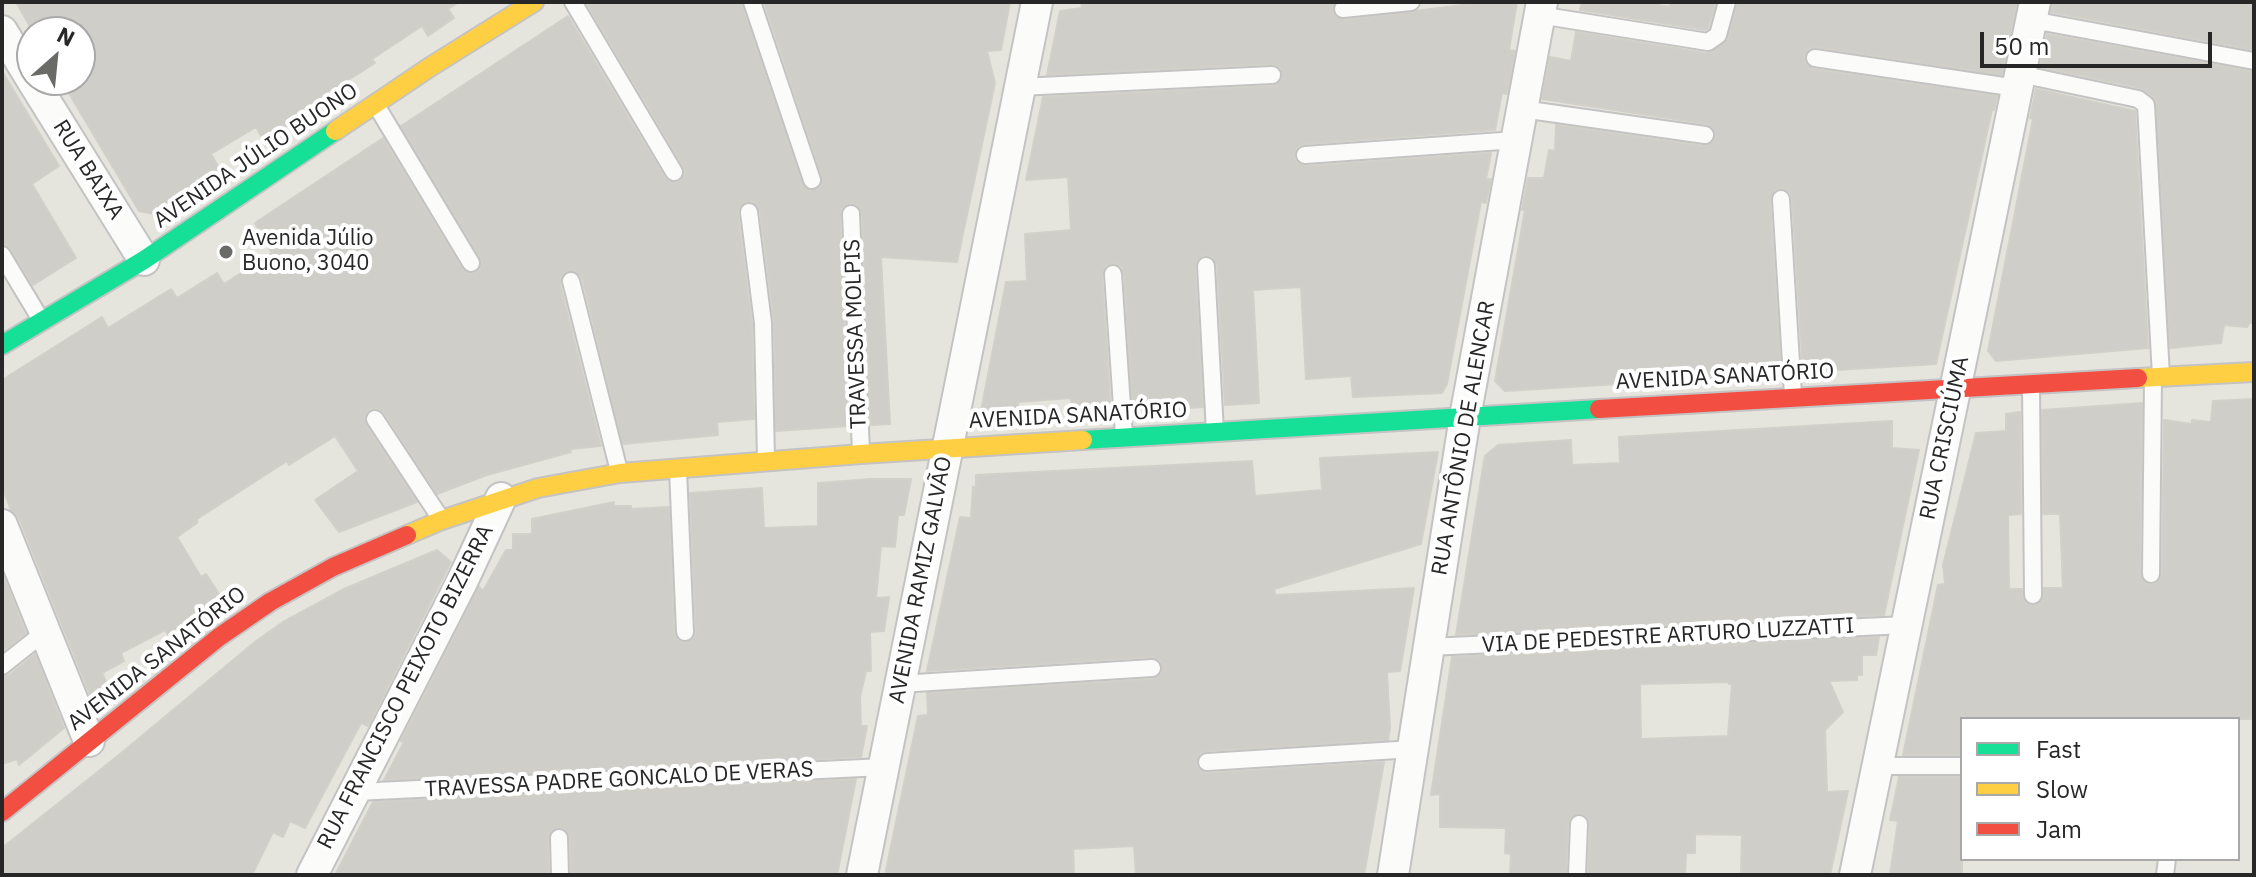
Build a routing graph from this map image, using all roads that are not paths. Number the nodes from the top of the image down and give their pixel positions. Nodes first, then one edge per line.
1 (534, 2) edge
2 (573, 2) edge
3 (752, 2) edge
4 (1037, 2) edge
5 (1411, 2) edge
6 (1727, 2) edge
7 (1541, 8) edge
8 (1343, 9) dead end
9 (2033, 11) edge
10 (2, 31) edge
11 (16, 54) edge
12 (1815, 58) dead end
13 (2254, 61) edge
14 (1272, 75) dead end
15 (2019, 81) junction
16 (1019, 87) junction
17 (42, 96) edge
18 (376, 105) junction
19 (1522, 109) junction
20 (1705, 135) dead end
21 (1516, 140) junction
22 (1305, 155) dead end
23 (674, 172) dead end
24 (812, 180) dead end
25 (1781, 199) dead end
26 (749, 212) dead end
27 (851, 214) dead end
28 (2, 255) edge
29 (144, 260) junction
30 (471, 263) dead end
31 (1206, 266) dead end
32 (1113, 274) dead end
33 (571, 281) dead end
34 (42, 322) junction
35 (2, 345) edge
36 (2254, 372) edge
37 (2157, 377) junction
38 (2031, 383) junction
39 (1956, 387) junction
40 (1793, 397) junction
41 (1465, 417) junction
42 (375, 419) dead end
43 (1215, 432) junction
44 (1124, 438) junction
45 (947, 448) junction
46 (861, 454) junction
47 (766, 460) junction
48 (678, 467) junction
49 (620, 473) junction
50 (501, 498) junction
51 (442, 520) junction
52 (3, 531) edge
53 (2151, 574) dead end
54 (2033, 595) dead end
55 (1906, 625) junction
56 (46, 631) junction
57 (685, 632) dead end
58 (1429, 647) junction
59 (2, 666) edge
60 (1152, 668) dead end
61 (900, 684) junction
62 (89, 741) junction
63 (1413, 749) junction
64 (1207, 762) dead end
65 (1877, 766) junction
66 (1960, 766) edge
67 (884, 767) junction
68 (355, 792) junction
69 (2, 812) edge
70 (1579, 824) dead end
71 (559, 838) dead end
72 (312, 875) edge
73 (560, 875) edge
74 (862, 875) edge
75 (1393, 875) edge
76 (1577, 875) edge
77 (1855, 875) edge

1 - 18 street, AVENIDA JÚLIO BUONO
2 - 23 lane
3 - 24 lane
4 - 16 street, AVENIDA RAMIZ GALVÃO
5 - 8 lane
6 - 7 lane
7 - 19 street, RUA ANTÔNIO DE ALENCAR
9 - 13 lane
9 - 15 street, RUA CRISCIÚMA
10 - 11 street, RUA BAIXA
12 - 15 lane
14 - 16 lane
15 - 37 lane
15 - 39 street, RUA CRISCIÚMA
16 - 45 street, AVENIDA RAMIZ GALVÃO
17 - 29 street, RUA BAIXA
18 - 29 street, AVENIDA JÚLIO BUONO
18 - 30 lane
19 - 20 lane
19 - 21 street, RUA ANTÔNIO DE ALENCAR
21 - 22 lane
21 - 41 street, RUA ANTÔNIO DE ALENCAR
25 - 40 lane
26 - 47 lane
27 - 46 lane, TRAVESSA MOLPIS
28 - 34 lane
29 - 34 street, AVENIDA JÚLIO BUONO
31 - 43 lane
32 - 44 lane
33 - 49 lane
34 - 35 street, AVENIDA JÚLIO BUONO
36 - 37 street, AVENIDA SANATÓRIO
37 - 38 street, AVENIDA SANATÓRIO
37 - 53 lane
38 - 39 street, AVENIDA SANATÓRIO
38 - 54 lane
39 - 40 street, AVENIDA SANATÓRIO
39 - 55 street, RUA CRISCIÚMA
40 - 41 street, AVENIDA SANATÓRIO
41 - 43 street, AVENIDA SANATÓRIO
41 - 58 street, RUA ANTÔNIO DE ALENCAR
42 - 51 lane
43 - 44 street, AVENIDA SANATÓRIO
44 - 45 street, AVENIDA SANATÓRIO
45 - 46 street, AVENIDA SANATÓRIO
45 - 61 street, AVENIDA RAMIZ GALVÃO
46 - 47 street, AVENIDA SANATÓRIO
47 - 48 street, AVENIDA SANATÓRIO
48 - 49 street, AVENIDA SANATÓRIO
48 - 57 lane
49 - 50 street, AVENIDA SANATÓRIO
50 - 51 street, AVENIDA SANATÓRIO
50 - 68 street, RUA FRANCISCO PEIXOTO BIZERRA
51 - 62 street, AVENIDA SANATÓRIO
52 - 56 street
55 - 58 lane, VIA DE PEDESTRE ARTURO LUZZATTI
55 - 65 street, RUA CRISCIÚMA
56 - 59 lane
56 - 62 street
58 - 63 street, RUA ANTÔNIO DE ALENCAR
60 - 61 lane
61 - 67 street, AVENIDA RAMIZ GALVÃO
62 - 69 street, AVENIDA SANATÓRIO
63 - 64 lane
63 - 75 street, RUA ANTÔNIO DE ALENCAR
65 - 66 lane
65 - 77 street, RUA CRISCIÚMA
67 - 68 lane, TRAVESSA PADRE GONCALO DE VERAS
67 - 74 street, AVENIDA RAMIZ GALVÃO
68 - 72 street, RUA FRANCISCO PEIXOTO BIZERRA
70 - 76 lane
71 - 73 lane

